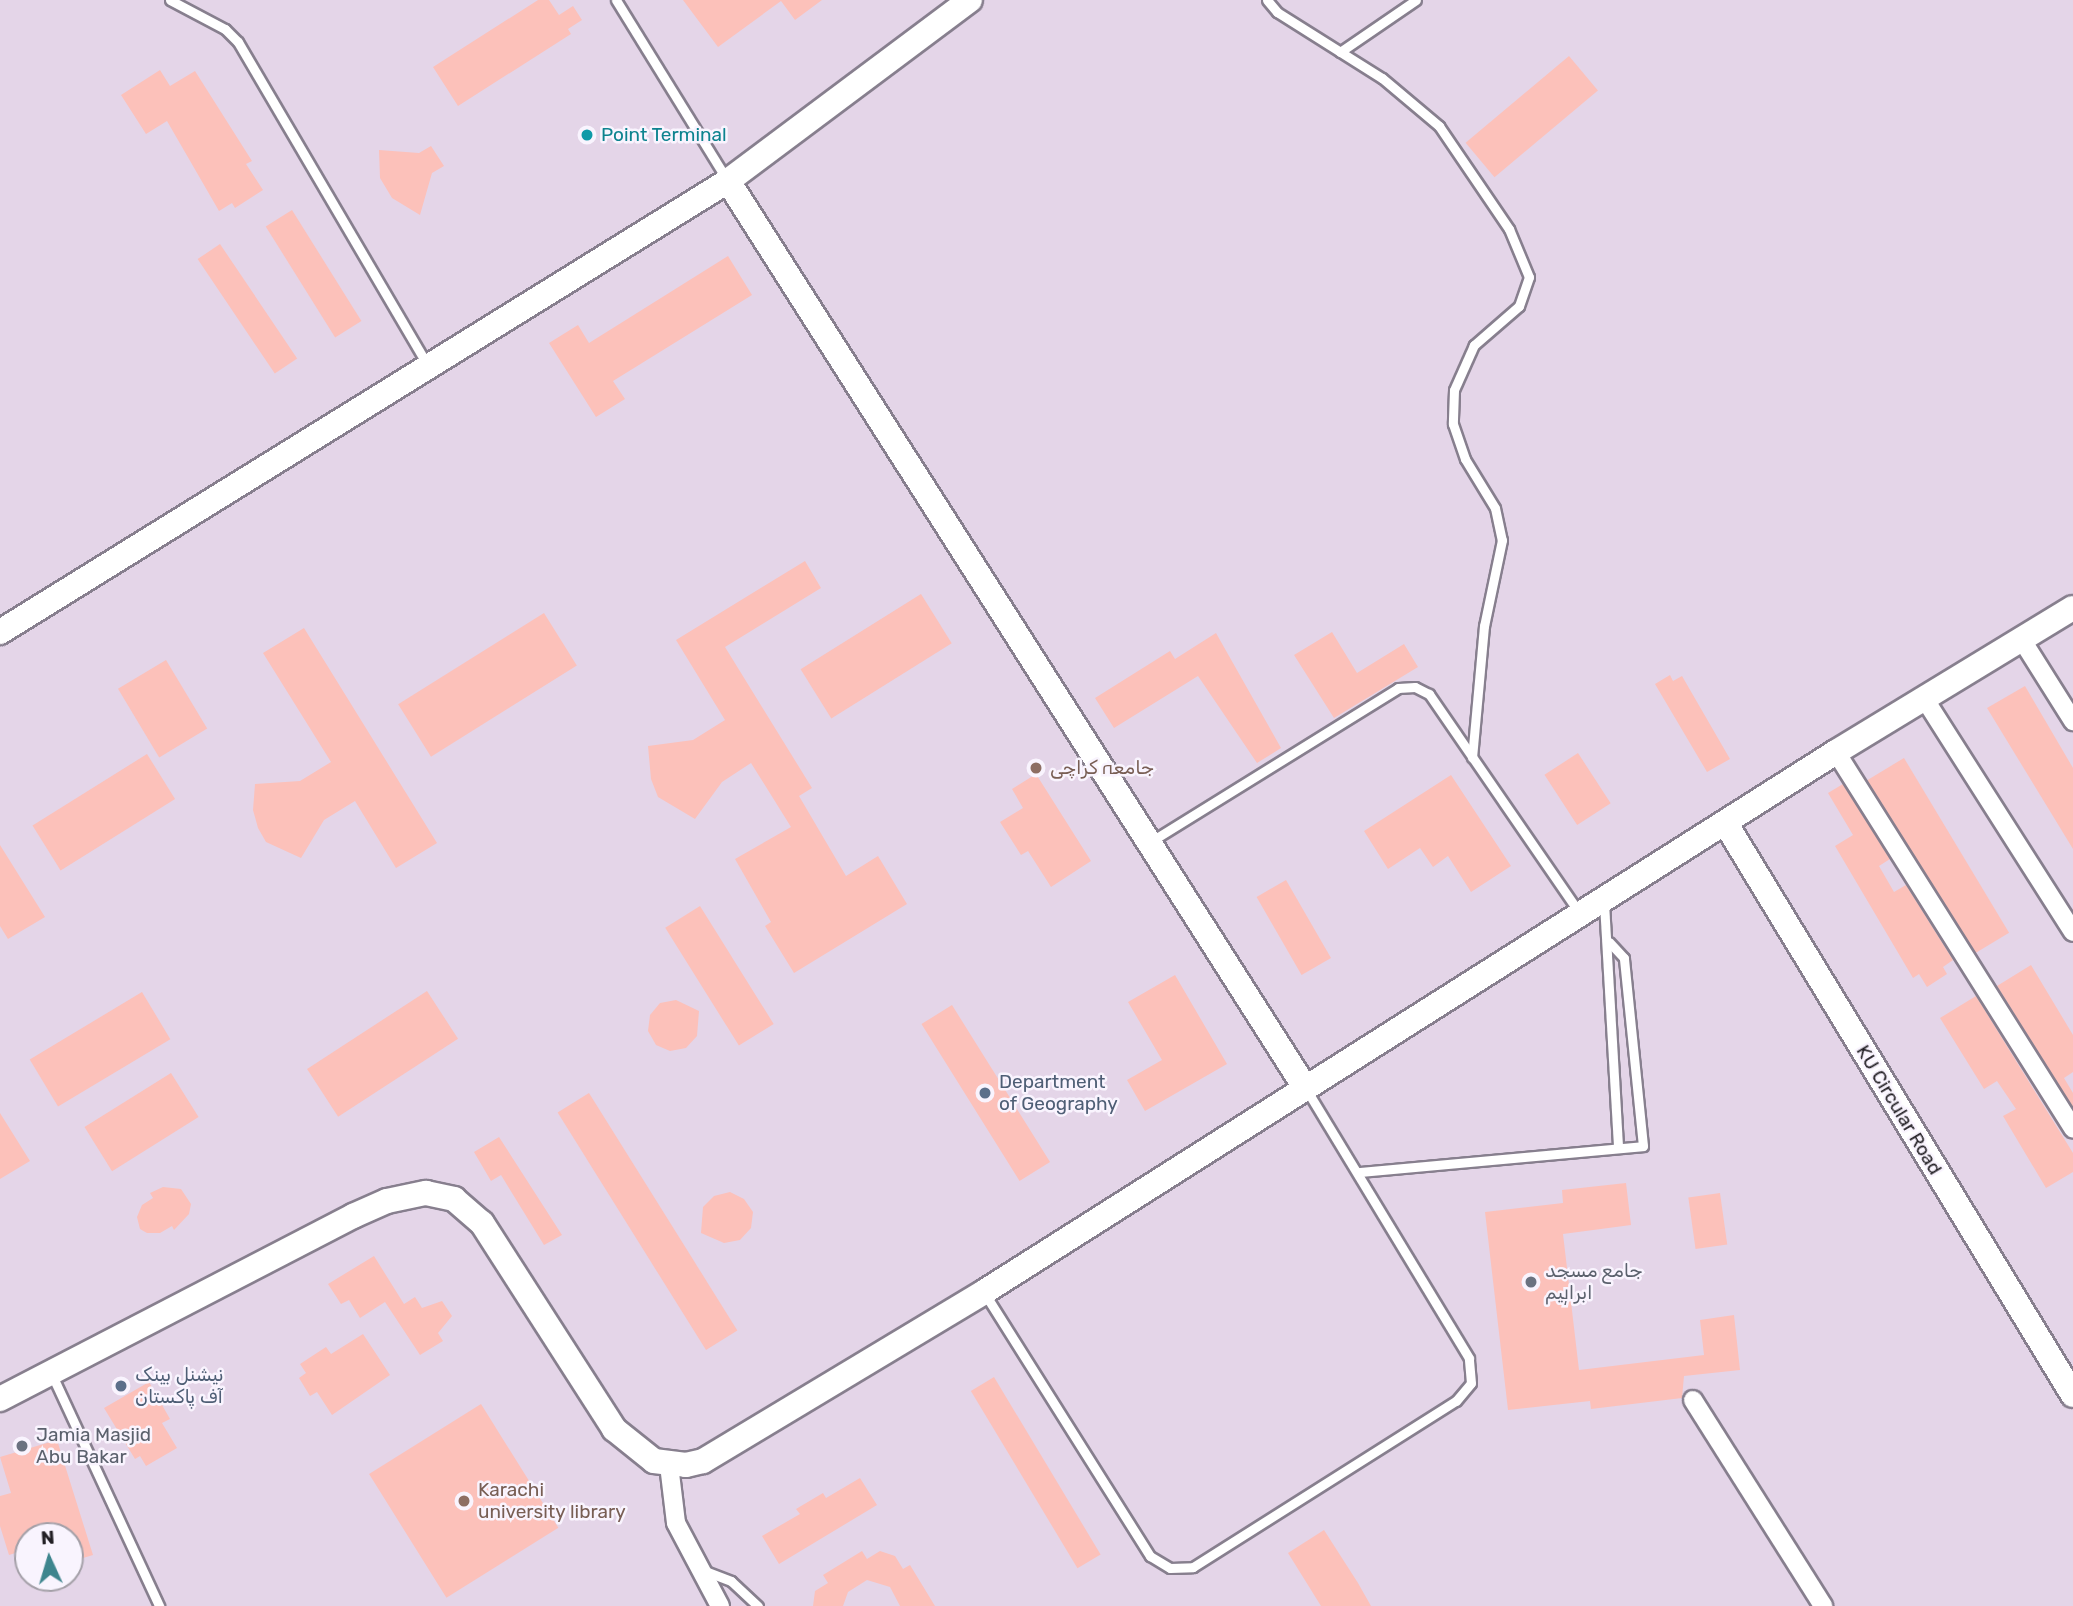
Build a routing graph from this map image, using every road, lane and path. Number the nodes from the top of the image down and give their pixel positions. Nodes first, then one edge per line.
1 (170, 0) edge
2 (616, 0) edge
3 (970, 0) edge
4 (1268, 0) edge
5 (1416, 0) edge
6 (1340, 52) junction
7 (728, 181) junction
8 (429, 368) junction
9 (2073, 608) edge
10 (0, 632) edge
11 (2022, 640) junction
12 (1924, 698) junction
13 (2073, 721) edge
14 (1836, 752) junction
15 (1472, 757) junction
16 (1726, 824) junction
17 (1149, 843) junction
18 (1604, 901) junction
19 (1581, 915) junction
20 (2073, 932) edge
21 (1609, 942) junction
22 (1306, 1089) junction
23 (2073, 1129) edge
24 (1618, 1148) junction
25 (1359, 1172) junction
26 (984, 1292) junction
27 (51, 1373) junction
28 (2073, 1395) edge
29 (0, 1399) edge
30 (1693, 1400) dead end
31 (669, 1465) junction
32 (705, 1571) junction
33 (159, 1606) edge
34 (720, 1606) edge
35 (758, 1606) edge
36 (1823, 1606) edge

1 - 8 lane
2 - 7 lane
3 - 7 street
4 - 6 lane
5 - 6 lane
6 - 15 lane
7 - 8 street
7 - 17 street
8 - 10 street
9 - 11 street
11 - 12 street
11 - 13 street
12 - 14 street
12 - 20 street
14 - 16 street
14 - 23 street
15 - 17 lane
15 - 19 lane
16 - 18 street
16 - 28 street, KU Circular Road
17 - 22 street
18 - 19 street
18 - 21 lane
19 - 22 street
21 - 24 lane
21 - 24 lane
22 - 25 lane
22 - 26 street
24 - 25 lane
25 - 26 lane
26 - 31 street
27 - 29 street
27 - 31 street
27 - 33 lane
30 - 36 street
31 - 32 street
32 - 34 street
32 - 35 lane

